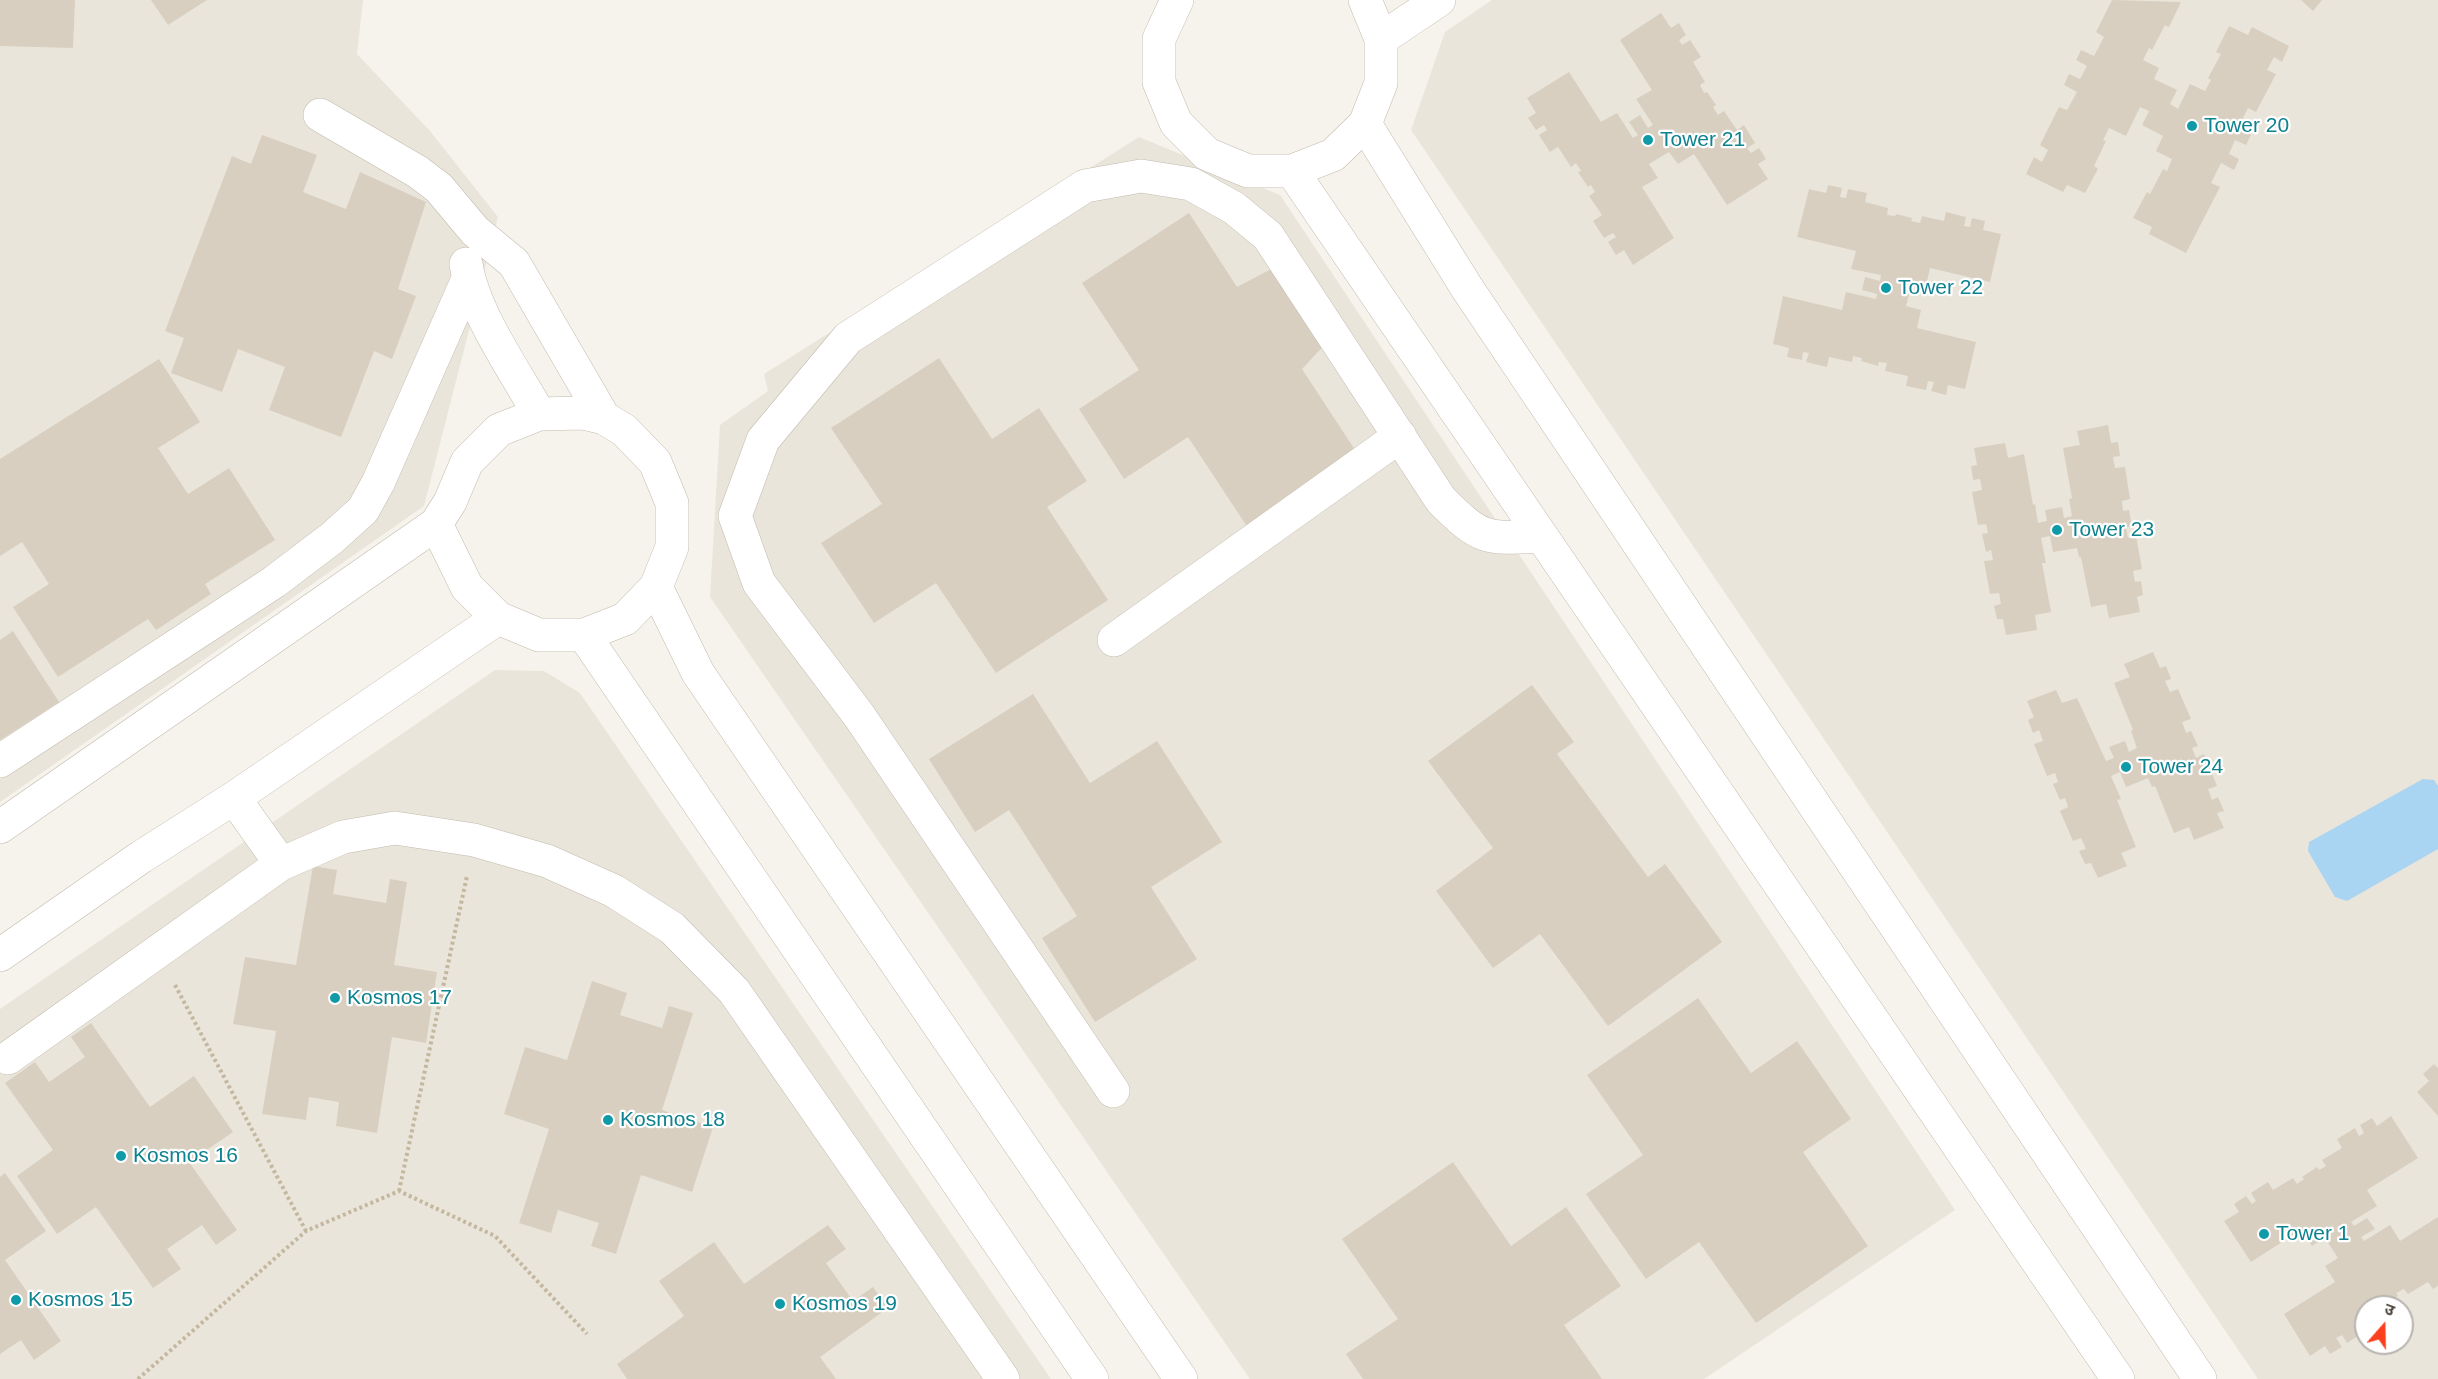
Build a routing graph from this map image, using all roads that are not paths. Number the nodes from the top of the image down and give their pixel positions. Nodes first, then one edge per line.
1 (1177, 0) edge
2 (1365, 0) edge
3 (1439, 0) edge
4 (1381, 39) junction
5 (320, 115) dead end
6 (1365, 124) junction
7 (1292, 171) junction
8 (475, 231) junction
9 (468, 279) junction
10 (539, 414) junction
11 (604, 418) junction
12 (1400, 436) junction
13 (436, 524) junction
14 (1541, 536) junction
15 (656, 587) junction
16 (498, 618) junction
17 (584, 635) junction
18 (1114, 640) dead end
19 (0, 761) edge
20 (234, 798) junction
21 (0, 827) edge
22 (281, 864) junction
23 (0, 955) edge
24 (8, 1058) dead end
25 (1113, 1091) dead end
26 (1003, 1379) edge
27 (1092, 1379) edge
28 (1181, 1379) edge
29 (2118, 1379) edge
30 (2199, 1379) edge

1 - 7 street
2 - 4 street
3 - 4 street
4 - 6 street
5 - 8 street
6 - 7 street
6 - 30 street
7 - 14 street
8 - 9 street
8 - 11 street
9 - 10 street
9 - 19 street
10 - 11 street
10 - 13 street
11 - 15 street
12 - 14 street
12 - 18 street
12 - 25 street
13 - 16 street
13 - 21 street
14 - 29 street
15 - 17 street
15 - 28 street
16 - 17 street
16 - 20 street
17 - 27 street
20 - 22 street
20 - 23 street
22 - 24 street
22 - 26 street

